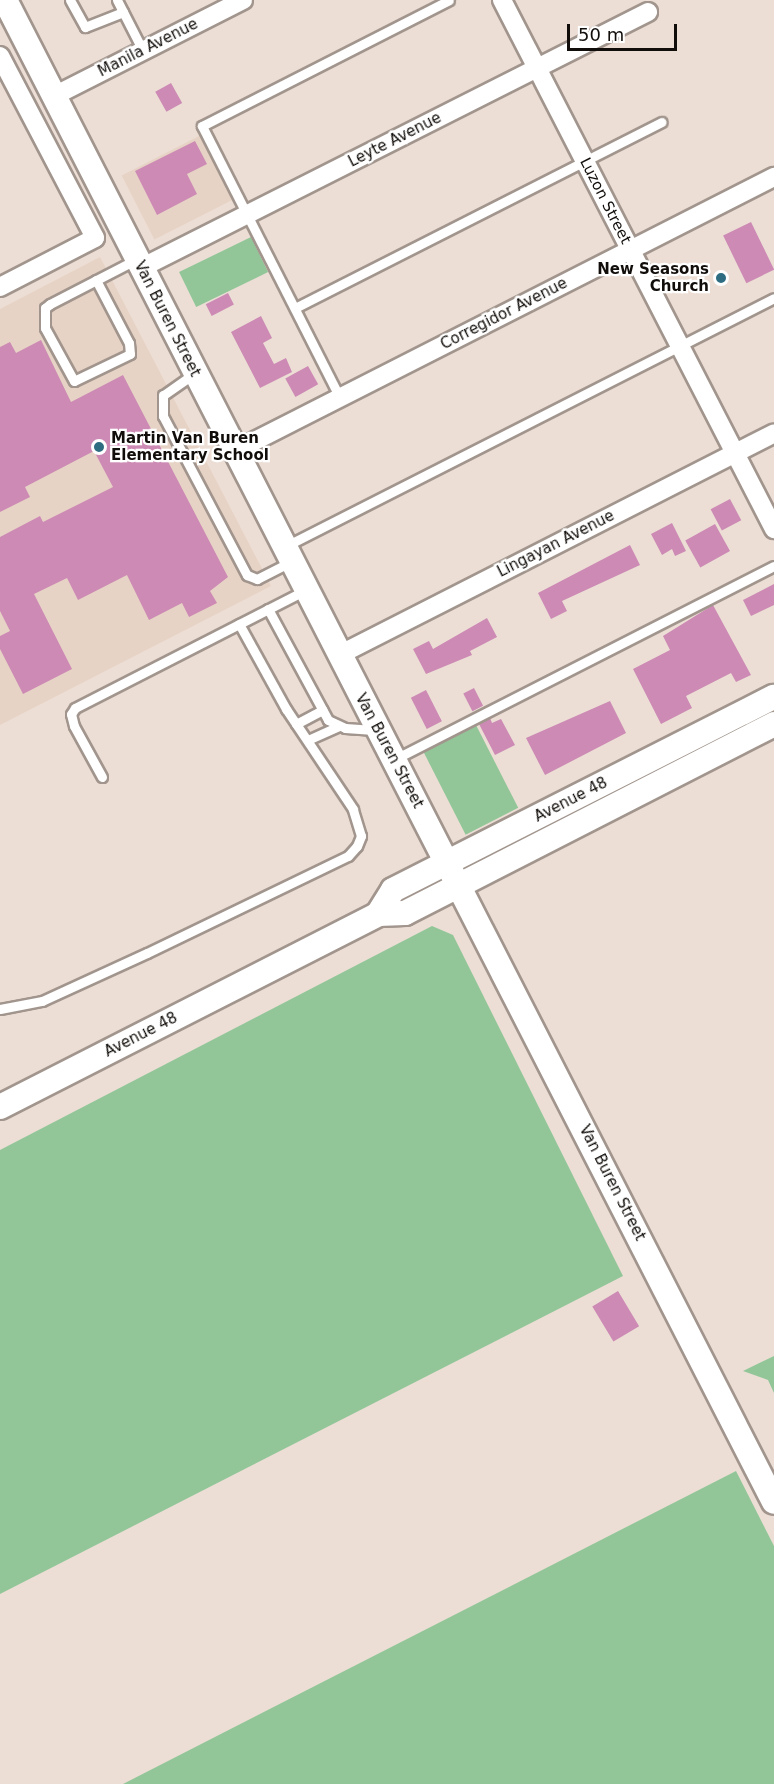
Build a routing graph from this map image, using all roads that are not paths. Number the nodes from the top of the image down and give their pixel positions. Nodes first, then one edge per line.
1 (70, 0) edge
2 (117, 0) edge
3 (243, 0) edge
4 (449, 0) edge
5 (502, 0) edge
6 (123, 12) junction
7 (648, 12) dead end
8 (6, 15) edge
9 (143, 51) junction
10 (0, 56) edge
11 (538, 68) junction
12 (54, 96) junction
13 (662, 122) dead end
14 (585, 161) junction
15 (774, 177) edge
16 (247, 214) junction
17 (630, 250) junction
18 (139, 263) junction
19 (96, 280) junction
20 (0, 287) edge
21 (774, 298) edge
22 (295, 308) junction
23 (680, 345) junction
24 (195, 373) junction
25 (340, 398) junction
26 (774, 433) edge
27 (235, 451) junction
28 (736, 452) junction
29 (774, 530) edge
30 (288, 554) junction
31 (774, 566) edge
32 (306, 590) junction
33 (268, 609) junction
34 (239, 624) junction
35 (339, 655) junction
36 (774, 697) edge
37 (321, 710) junction
38 (296, 724) junction
39 (774, 724) edge
40 (339, 726) junction
41 (377, 730) junction
42 (310, 739) junction
43 (393, 760) junction
44 (102, 777) dead end
45 (448, 862) junction
46 (460, 885) junction
47 (378, 914) junction
48 (0, 1009) edge
49 (0, 1107) edge
50 (774, 1502) edge

1 - 6 lane
2 - 6 lane
3 - 9 street, Manila Avenue
4 - 16 lane
5 - 11 street, Luzon Street
6 - 9 lane
7 - 11 street, Leyte Avenue
8 - 12 main road, Van Buren Street
9 - 12 street, Manila Avenue
10 - 20 street
11 - 14 street, Luzon Street
11 - 16 street, Leyte Avenue
12 - 18 main road, Van Buren Street
13 - 14 lane
14 - 17 street, Luzon Street
14 - 22 lane
15 - 17 street, Corregidor Avenue
16 - 18 street, Leyte Avenue
16 - 22 lane
17 - 23 street, Luzon Street
17 - 25 street, Corregidor Avenue
18 - 19 lane
18 - 24 main road, Van Buren Street
19 - 19 lane
21 - 23 lane
22 - 25 lane
23 - 28 street, Luzon Street
23 - 30 lane
24 - 27 main road, Van Buren Street
24 - 30 lane
25 - 27 street, Corregidor Avenue
26 - 28 street, Lingayan Avenue
27 - 30 main road, Van Buren Street
28 - 29 street, Luzon Street
28 - 35 street, Lingayan Avenue
30 - 32 main road, Van Buren Street
31 - 43 lane
32 - 33 lane
32 - 35 main road, Van Buren Street
33 - 34 lane
33 - 37 lane
34 - 38 lane
34 - 44 lane
35 - 41 main road, Van Buren Street
36 - 45 main road, Avenue 48
37 - 38 lane
37 - 40 lane
38 - 42 lane
39 - 46 main road, Avenue 48
40 - 41 lane
40 - 42 lane
41 - 43 main road, Van Buren Street
42 - 48 lane
43 - 45 main road, Van Buren Street
45 - 46 main road, Van Buren Street
45 - 47 main road, Avenue 48
46 - 47 main road, Avenue 48
46 - 50 main road, Van Buren Street
47 - 49 main road, Avenue 48

